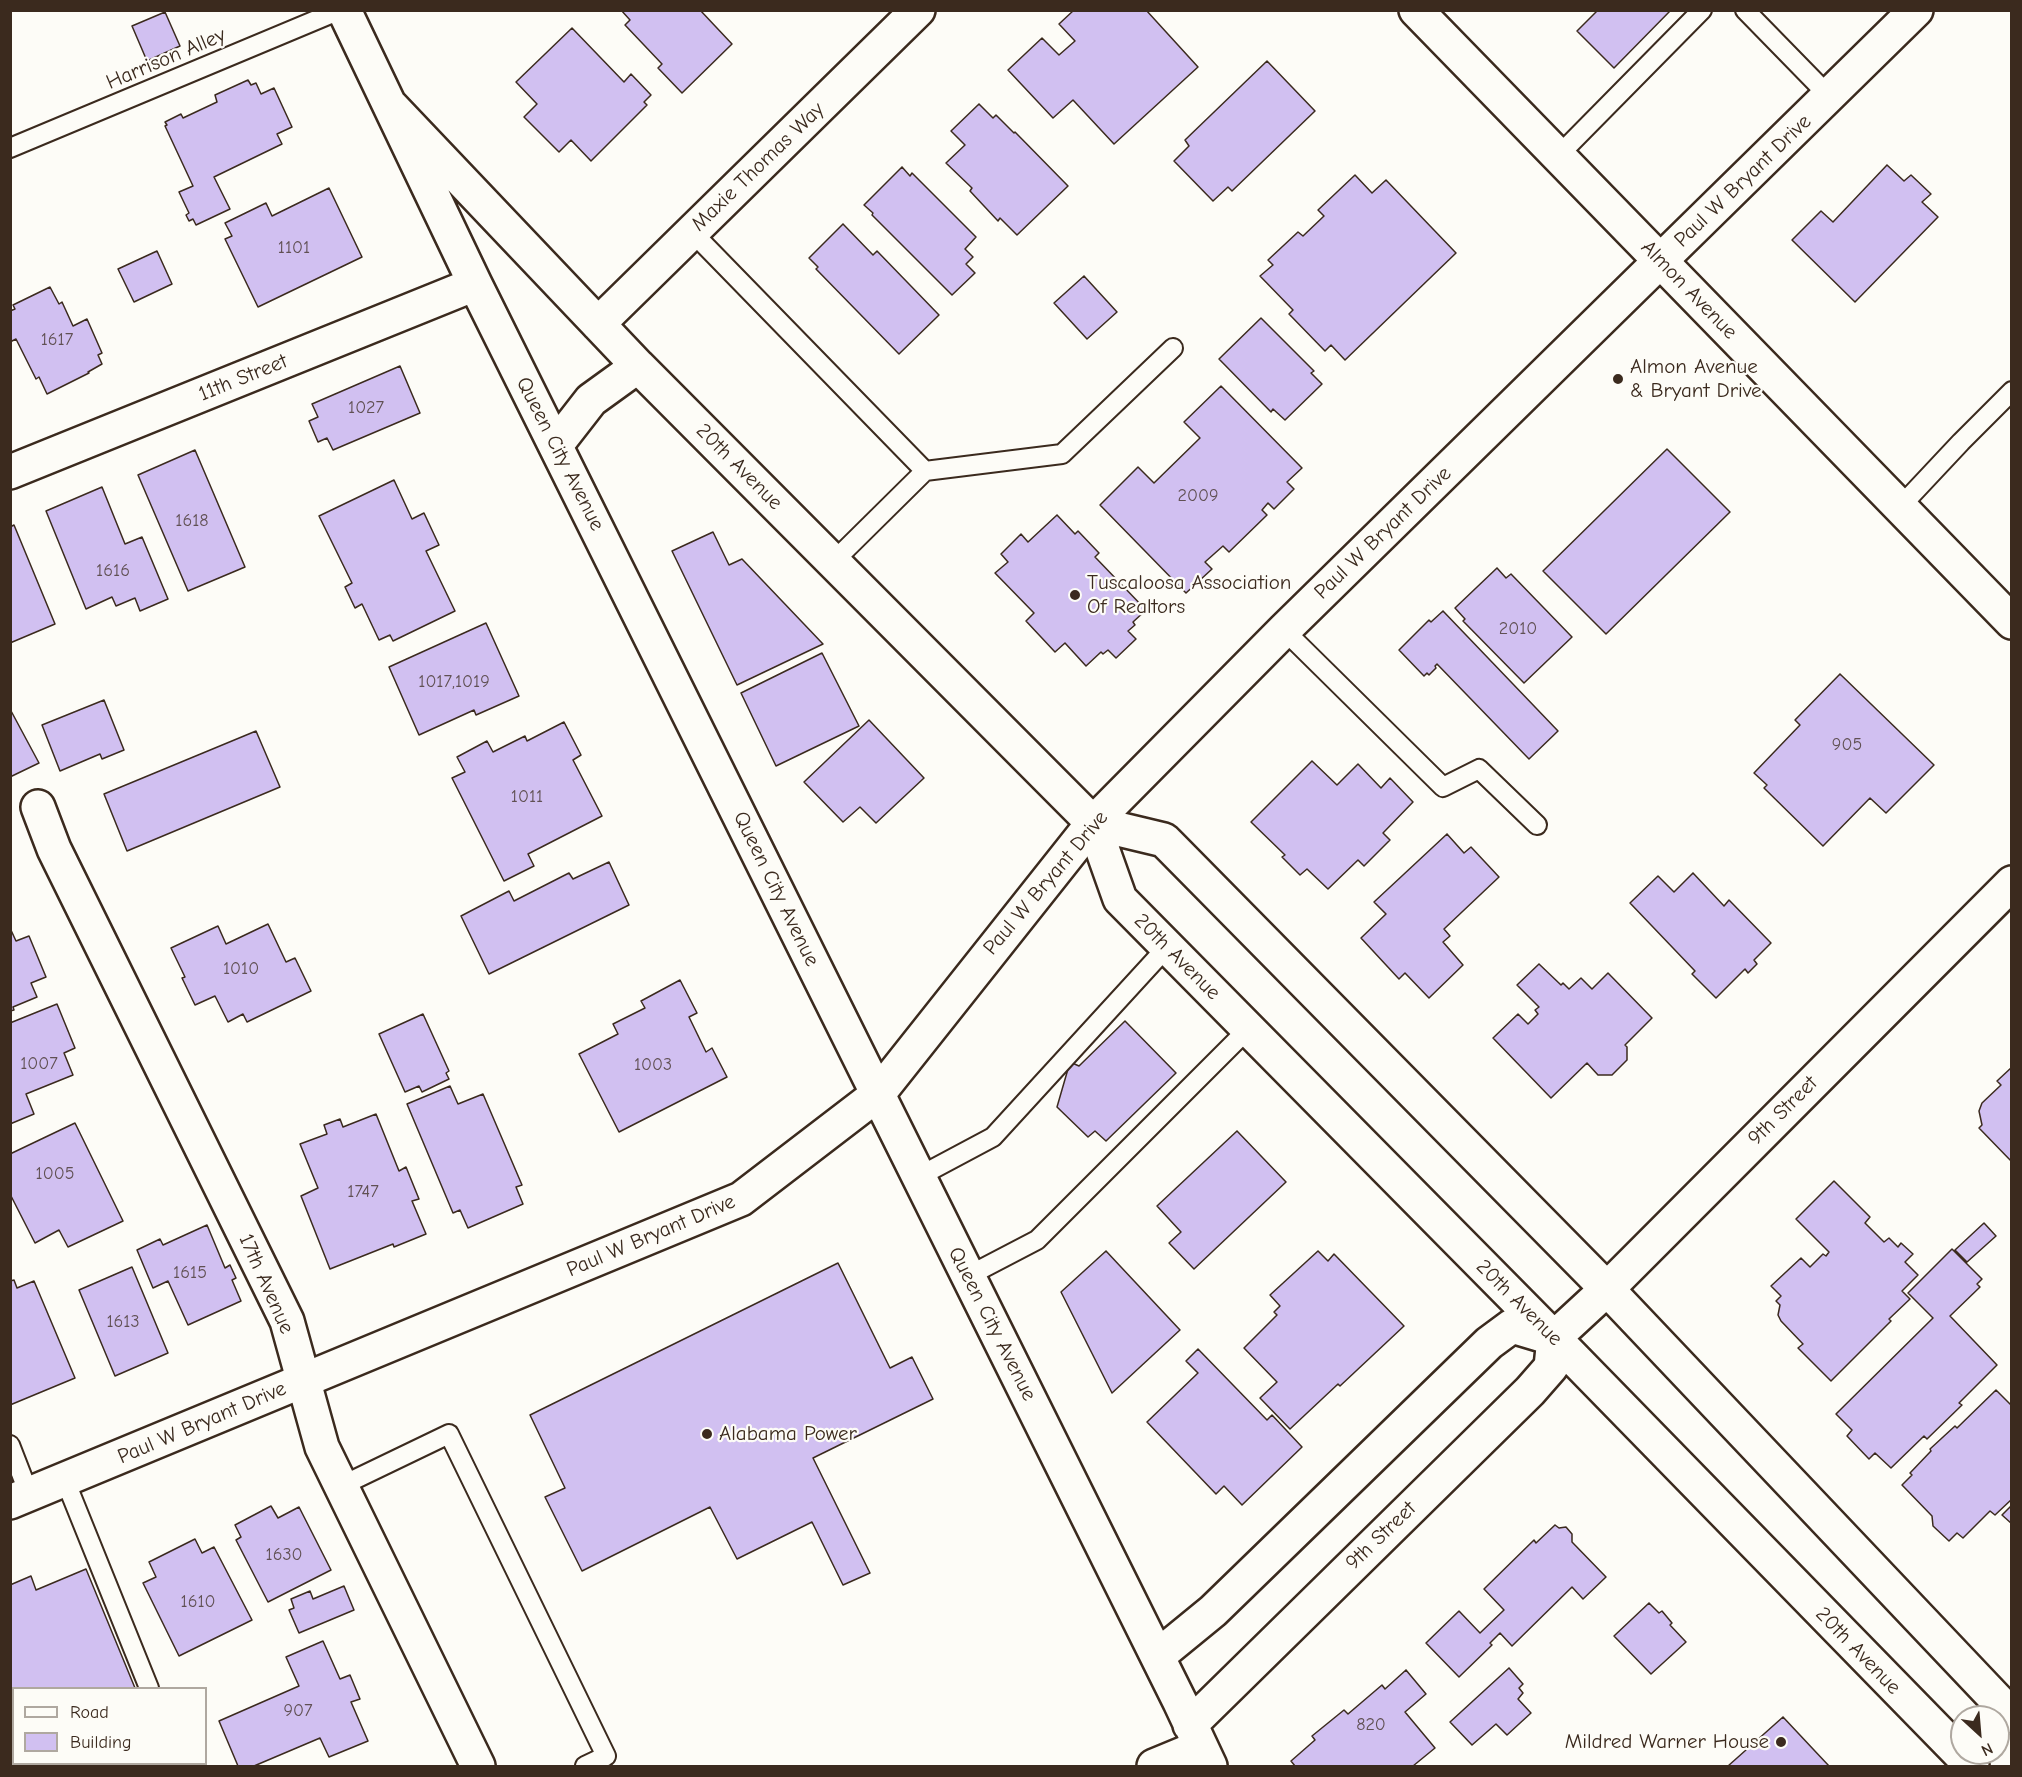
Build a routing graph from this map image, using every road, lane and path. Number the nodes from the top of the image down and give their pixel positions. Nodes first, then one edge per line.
1 (339, 10) edge
2 (345, 10) edge
3 (918, 10) edge
4 (1416, 10) edge
5 (1702, 10) edge
6 (1745, 10) edge
7 (1916, 10) edge
8 (1829, 96) junction
9 (391, 106) junction
10 (10, 148) edge
11 (1558, 156) junction
12 (692, 232) junction
13 (1660, 261) junction
14 (475, 284) junction
15 (598, 324) junction
16 (1173, 348) dead end
17 (638, 366) junction
18 (2012, 391) edge
19 (556, 445) junction
20 (925, 471) junction
21 (10, 472) edge
22 (1900, 507) junction
23 (834, 561) junction
24 (2012, 622) edge
25 (1284, 630) junction
26 (38, 807) dead end
27 (1093, 823) junction
28 (1537, 825) dead end
29 (2012, 883) edge
30 (1167, 948) junction
31 (1248, 1029) junction
32 (878, 1094) junction
33 (918, 1177) junction
34 (968, 1276) junction
35 (1607, 1289) junction
36 (1554, 1338) junction
37 (302, 1381) junction
38 (10, 1445) edge
39 (65, 1480) junction
40 (341, 1486) junction
41 (20, 1498) edge
42 (1158, 1656) junction
43 (148, 1687) edge
44 (2012, 1716) edge
45 (1200, 1746) edge
46 (478, 1767) edge
47 (585, 1767) edge
48 (1154, 1767) edge
49 (1971, 1767) edge

1 - 10 lane, Harrison Alley
2 - 9 street, Queen City Avenue
3 - 12 street, Maxie Thomas Way
4 - 11 street, Almon Avenue
5 - 11 lane
6 - 8 lane
7 - 8 street, Paul W Bryant Drive
8 - 13 street, Paul W Bryant Drive
9 - 14 street, Queen City Avenue
9 - 15 street, 20th Avenue
11 - 13 street, Almon Avenue
12 - 15 street, Maxie Thomas Way
12 - 20 lane
13 - 22 street, Almon Avenue
13 - 25 street, Paul W Bryant Drive
14 - 19 street, Queen City Avenue
14 - 21 street, 11th Street
15 - 17 street, 20th Avenue
16 - 20 lane
17 - 19 street
17 - 23 street, 20th Avenue
18 - 22 lane
19 - 32 street, Queen City Avenue
20 - 23 lane
22 - 24 street, Almon Avenue
23 - 27 street, 20th Avenue
25 - 27 street, Paul W Bryant Drive
25 - 28 lane
26 - 37 street, 17th Avenue
27 - 30 street, 20th Avenue
27 - 32 street, Paul W Bryant Drive
27 - 35 street
29 - 35 street, 9th Street
30 - 31 street, 20th Avenue
30 - 33 lane
31 - 34 lane
31 - 36 street, 20th Avenue
32 - 33 street, Queen City Avenue
32 - 37 street, Paul W Bryant Drive
33 - 34 street, Queen City Avenue
34 - 42 street, Queen City Avenue
35 - 36 street, 9th Street
35 - 44 street
36 - 42 street
36 - 45 street, 9th Street
36 - 49 street, 20th Avenue
37 - 39 street, Paul W Bryant Drive
37 - 40 street, 17th Avenue
38 - 41 lane
39 - 41 street, Paul W Bryant Drive
39 - 43 lane
40 - 46 street, 17th Avenue
40 - 47 lane
42 - 45 street, Queen City Avenue
45 - 48 street, 9th Street

